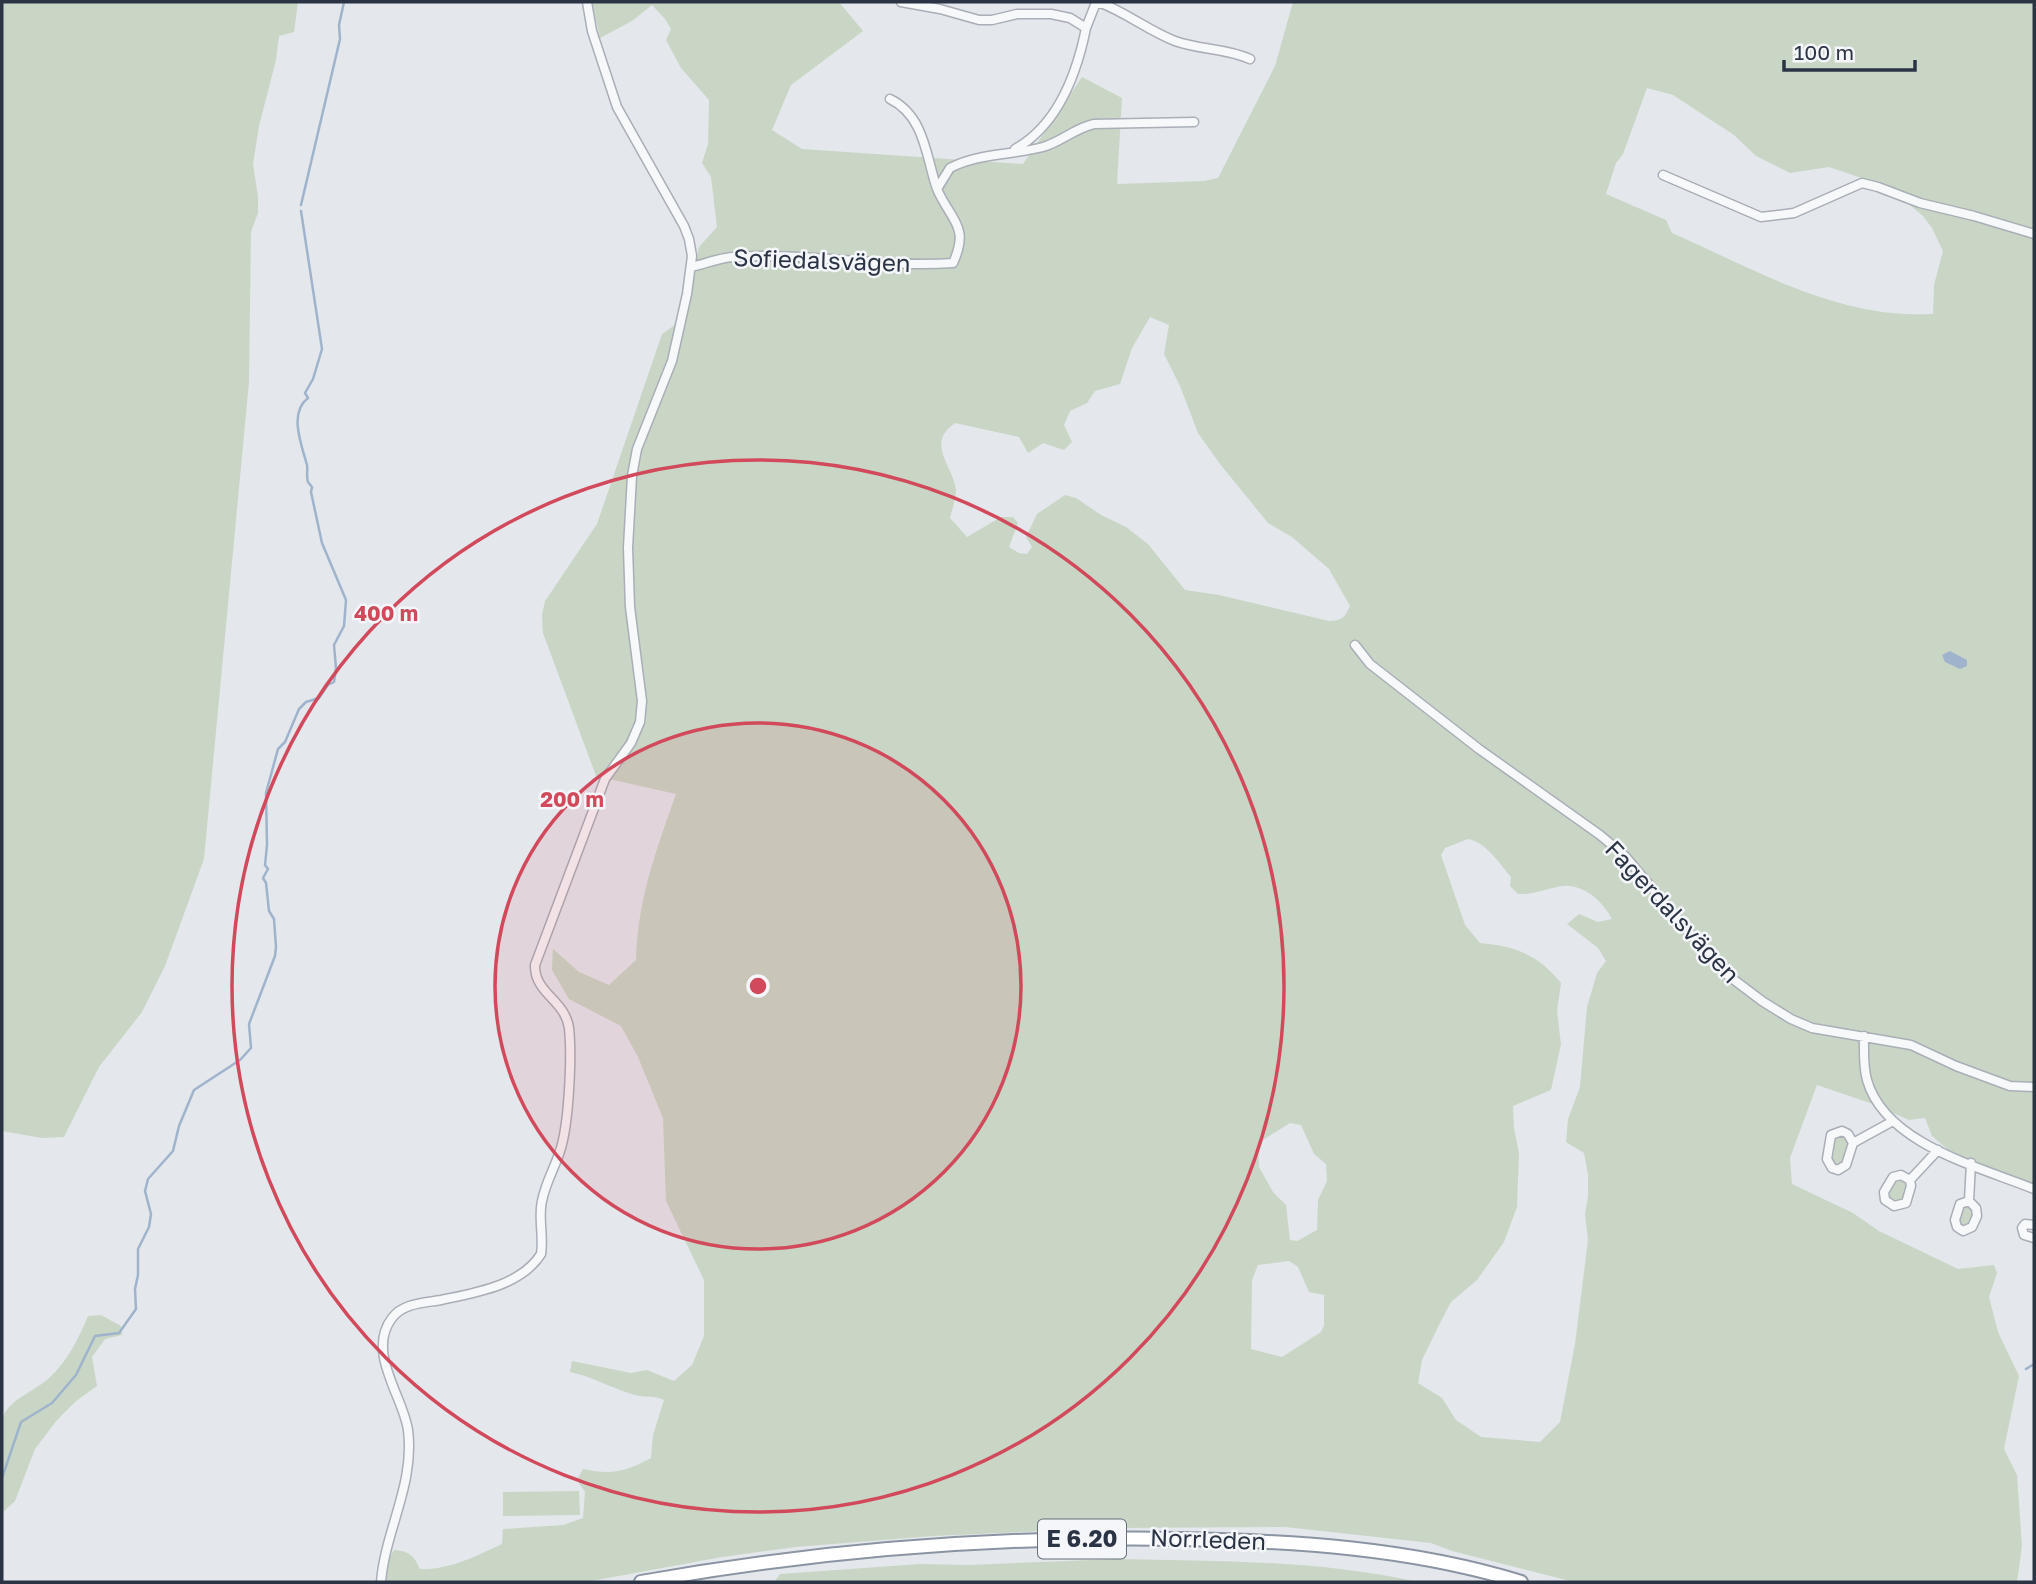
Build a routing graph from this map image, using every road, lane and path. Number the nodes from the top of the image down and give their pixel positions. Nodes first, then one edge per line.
1 (587, 2) edge
2 (901, 2) edge
3 (1086, 28) junction
4 (1250, 59) dead end
5 (890, 99) dead end
6 (1194, 122) dead end
7 (1009, 152) junction
8 (1663, 175) dead end
9 (937, 189) junction
10 (2034, 234) edge
11 (691, 267) junction
12 (1355, 645) dead end
13 (1864, 1036) junction
14 (2034, 1087) edge
15 (1894, 1121) junction
16 (1853, 1143) junction
17 (1938, 1150) junction
18 (1971, 1163) junction
19 (1910, 1180) dead end
20 (2034, 1189) edge
21 (1969, 1201) dead end
22 (2034, 1225) edge
23 (2034, 1238) edge
24 (381, 1582) edge
25 (641, 1582) edge
26 (1521, 1582) edge

1 - 11 street
2 - 3 street
3 - 4 street
3 - 7 street
5 - 9 street
6 - 7 street
7 - 9 street
8 - 10 street
9 - 11 street, Sofiedalsvägen
11 - 24 street
12 - 13 street, Fagerdalsvägen
13 - 14 street, Fagerdalsvägen
13 - 15 street
15 - 16 street
15 - 17 street
16 - 16 street
17 - 18 street
17 - 19 street
18 - 20 street
18 - 21 street
22 - 23 street
25 - 26 highway, Norrleden / E 6.20

